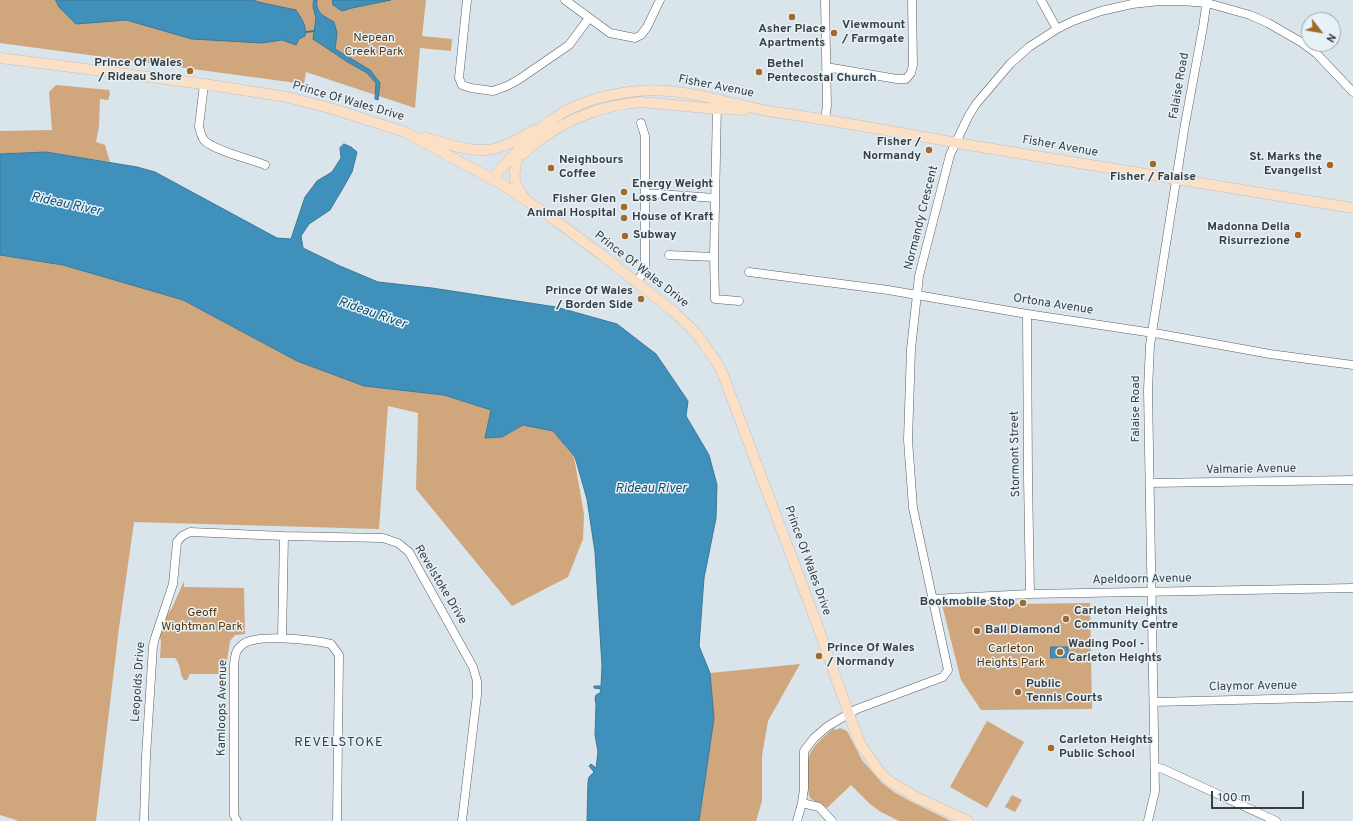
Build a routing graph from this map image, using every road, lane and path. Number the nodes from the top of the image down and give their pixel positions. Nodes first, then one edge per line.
1 (467, 0) edge
2 (565, 0) edge
3 (660, 0) edge
4 (825, 0) edge
5 (912, 0) edge
6 (1041, 0) edge
7 (1207, 2) edge
8 (589, 18) junction
9 (1057, 29) junction
10 (0, 58) edge
11 (826, 67) junction
12 (204, 84) junction
13 (1353, 92) edge
14 (717, 104) junction
15 (594, 105) junction
16 (825, 119) junction
17 (546, 124) junction
18 (641, 124) dead end
19 (405, 132) junction
20 (956, 142) junction
21 (517, 160) junction
22 (265, 165) dead end
23 (1176, 180) junction
24 (495, 181) junction
25 (645, 193) junction
26 (715, 198) junction
27 (527, 201) junction
28 (1353, 208) edge
29 (669, 255) dead end
30 (714, 257) junction
31 (749, 272) dead end
32 (636, 282) junction
33 (917, 295) junction
34 (739, 301) dead end
35 (1027, 314) junction
36 (1152, 332) junction
37 (1353, 365) edge
38 (1353, 480) edge
39 (1150, 483) junction
40 (190, 532) joint
41 (284, 536) junction
42 (1353, 588) edge
43 (1151, 593) junction
44 (1030, 594) junction
45 (932, 599) junction
46 (282, 638) junction
47 (1353, 698) edge
48 (1154, 702) junction
49 (849, 713) junction
50 (1154, 767) junction
51 (802, 803) junction
52 (144, 821) edge
53 (236, 821) edge
54 (337, 821) edge
55 (462, 821) edge
56 (797, 821) edge
57 (832, 821) edge
58 (968, 821) edge
59 (1148, 821) edge
60 (1276, 821) edge

1 - 8 street
2 - 8 street
3 - 8 street
4 - 11 street
5 - 11 street
6 - 9 street
7 - 9 street, Normandy Crescent
7 - 13 street, Normandy Crescent
7 - 23 street, Falaise Road
9 - 20 street, Normandy Crescent
10 - 12 main road, Prince Of Wales Drive
11 - 16 street
12 - 19 main road, Prince Of Wales Drive
12 - 22 street
14 - 15 main road, Fisher Avenue
14 - 16 main road, Fisher Avenue
14 - 26 street
15 - 17 main road, Fisher Avenue
15 - 21 main road, Fisher Avenue
16 - 20 main road, Fisher Avenue
17 - 19 main road
17 - 24 main road, Fisher Avenue
18 - 25 street
19 - 24 main road, Prince Of Wales Drive
20 - 23 main road, Fisher Avenue
20 - 33 street, Normandy Crescent
21 - 24 main road, Fisher Avenue
21 - 27 main road
23 - 28 main road, Fisher Avenue
23 - 36 street, Falaise Road
24 - 27 main road, Prince Of Wales Drive
25 - 26 street
25 - 32 street
26 - 30 street
27 - 32 main road, Prince Of Wales Drive
29 - 30 street
30 - 34 street
31 - 33 street, Ortona Avenue
32 - 49 main road, Prince Of Wales Drive
33 - 35 street, Ortona Avenue
33 - 45 street, Normandy Crescent
35 - 36 street, Ortona Avenue
35 - 44 street, Stormont Street
36 - 37 street, Ortona Avenue
36 - 39 street, Falaise Road
38 - 39 street, Valmarie Avenue
39 - 43 street, Falaise Road
40 - 41 street, Revelstoke Drive
40 - 52 street, Leopolds Drive
41 - 46 street
41 - 55 street, Revelstoke Drive
42 - 43 street, Apeldoorn Avenue
43 - 44 street, Apeldoorn Avenue
43 - 48 street, Falaise Road
44 - 45 street, Apeldoorn Avenue
45 - 49 street, Normandy Crescent
46 - 53 street, Kamloops Avenue
46 - 54 street
47 - 48 street, Claymor Avenue
48 - 50 street, Falaise Road
49 - 51 street
49 - 58 main road, Prince Of Wales Drive
50 - 59 street, Falaise Road
50 - 60 street
51 - 56 street
51 - 57 street

